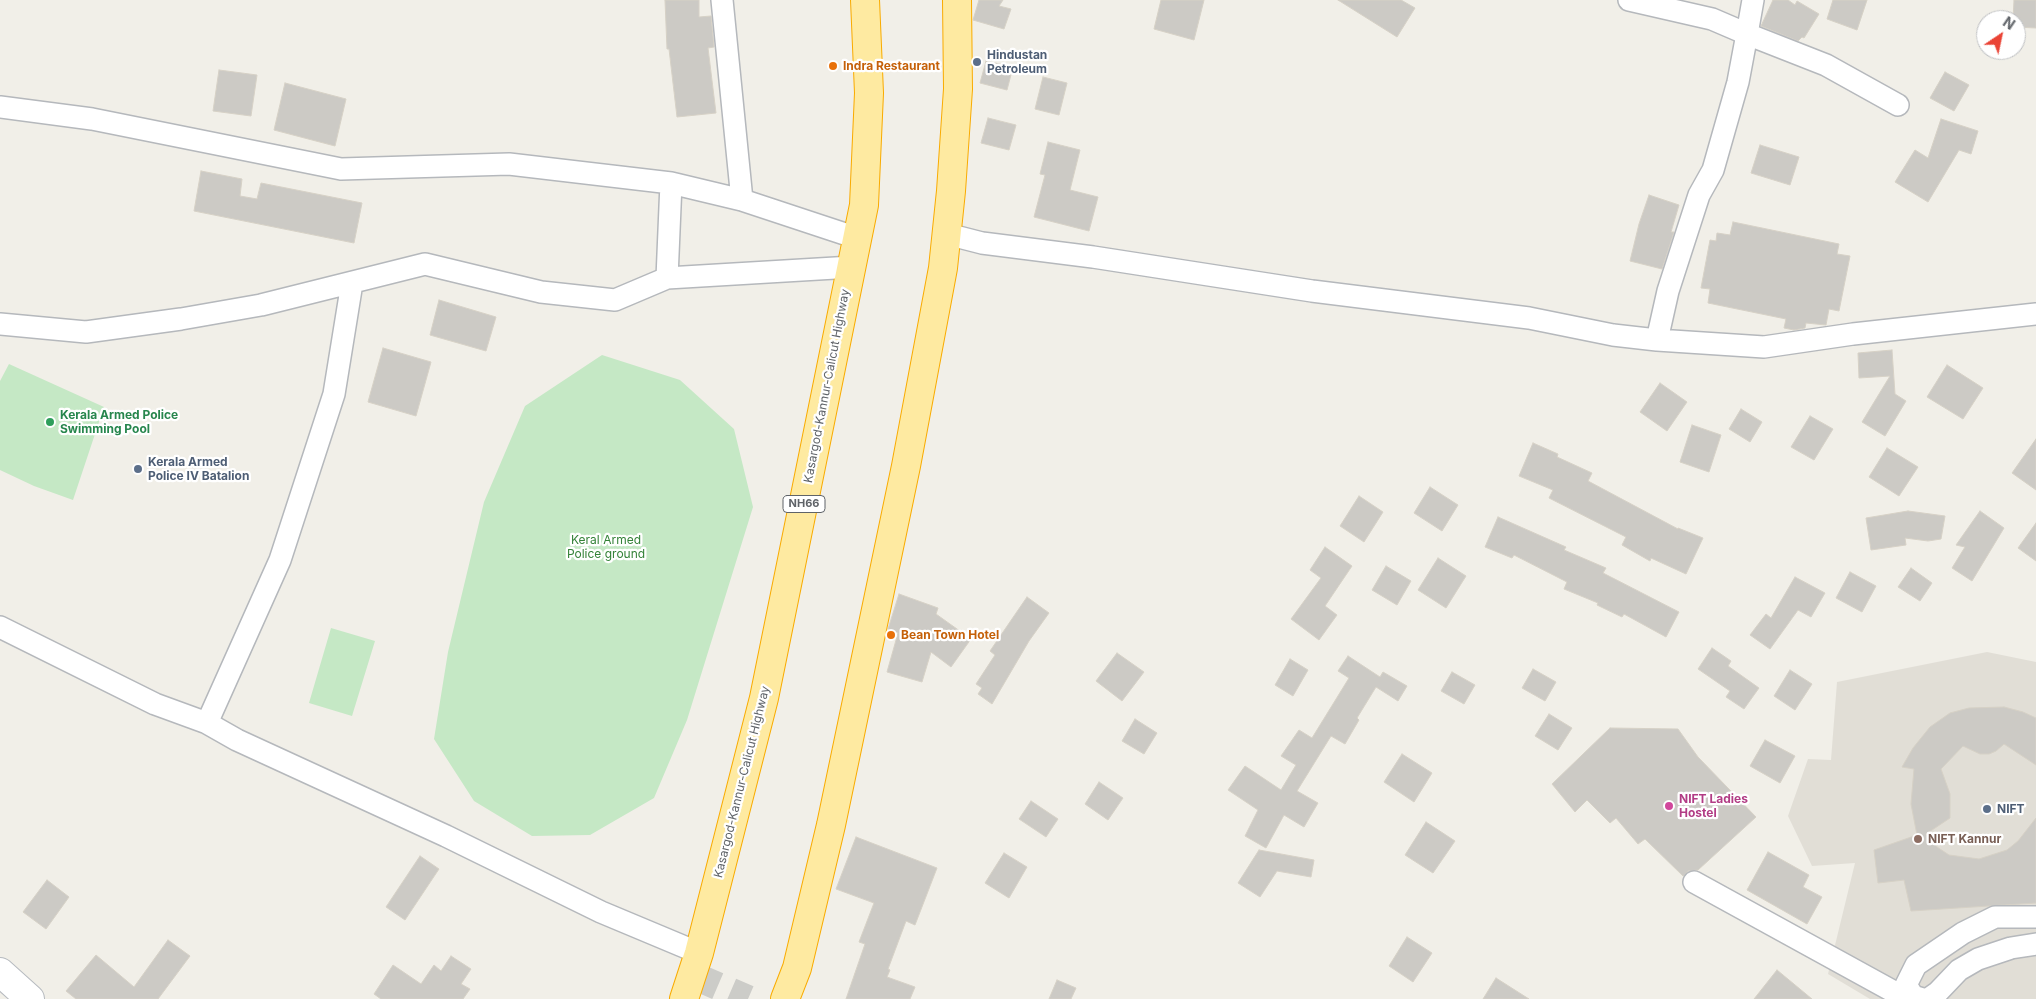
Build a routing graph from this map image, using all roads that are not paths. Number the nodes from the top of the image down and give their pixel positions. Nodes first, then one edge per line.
1 (722, 0) edge
2 (865, 0) edge
3 (957, 0) edge
4 (1629, 0) edge
5 (1753, 0) edge
6 (1747, 34) junction
7 (1898, 105) dead end
8 (0, 107) edge
9 (671, 183) junction
10 (742, 200) junction
11 (947, 234) junction
12 (858, 238) junction
13 (852, 266) junction
14 (667, 278) junction
15 (352, 283) junction
16 (2036, 314) edge
17 (0, 324) edge
18 (1656, 340) junction
19 (0, 627) edge
20 (207, 723) junction
21 (1694, 882) dead end
22 (2036, 917) edge
23 (2036, 944) edge
24 (699, 953) junction
25 (0, 972) edge
26 (30, 999) edge
27 (684, 999) edge
28 (785, 999) edge
29 (1907, 999) edge
30 (1924, 999) edge
31 (1928, 999) edge

1 - 10 street
2 - 12 highway, Kasargod-Kannur-Calicut Highway / NH66
3 - 11 highway
4 - 6 street
5 - 6 street
6 - 7 street
6 - 18 street
8 - 9 street
9 - 10 street
9 - 14 street
10 - 12 street
11 - 18 street
11 - 28 highway
12 - 13 highway, Kasargod-Kannur-Calicut Highway / NH66
13 - 14 street
13 - 24 highway, Kasargod-Kannur-Calicut Highway / NH66
14 - 15 street
15 - 17 street
15 - 20 street
16 - 18 street
19 - 20 street
20 - 24 street
21 - 29 street
22 - 30 street
23 - 31 street
24 - 27 highway, Kasargod-Kannur-Calicut Highway / NH66
25 - 26 main road

